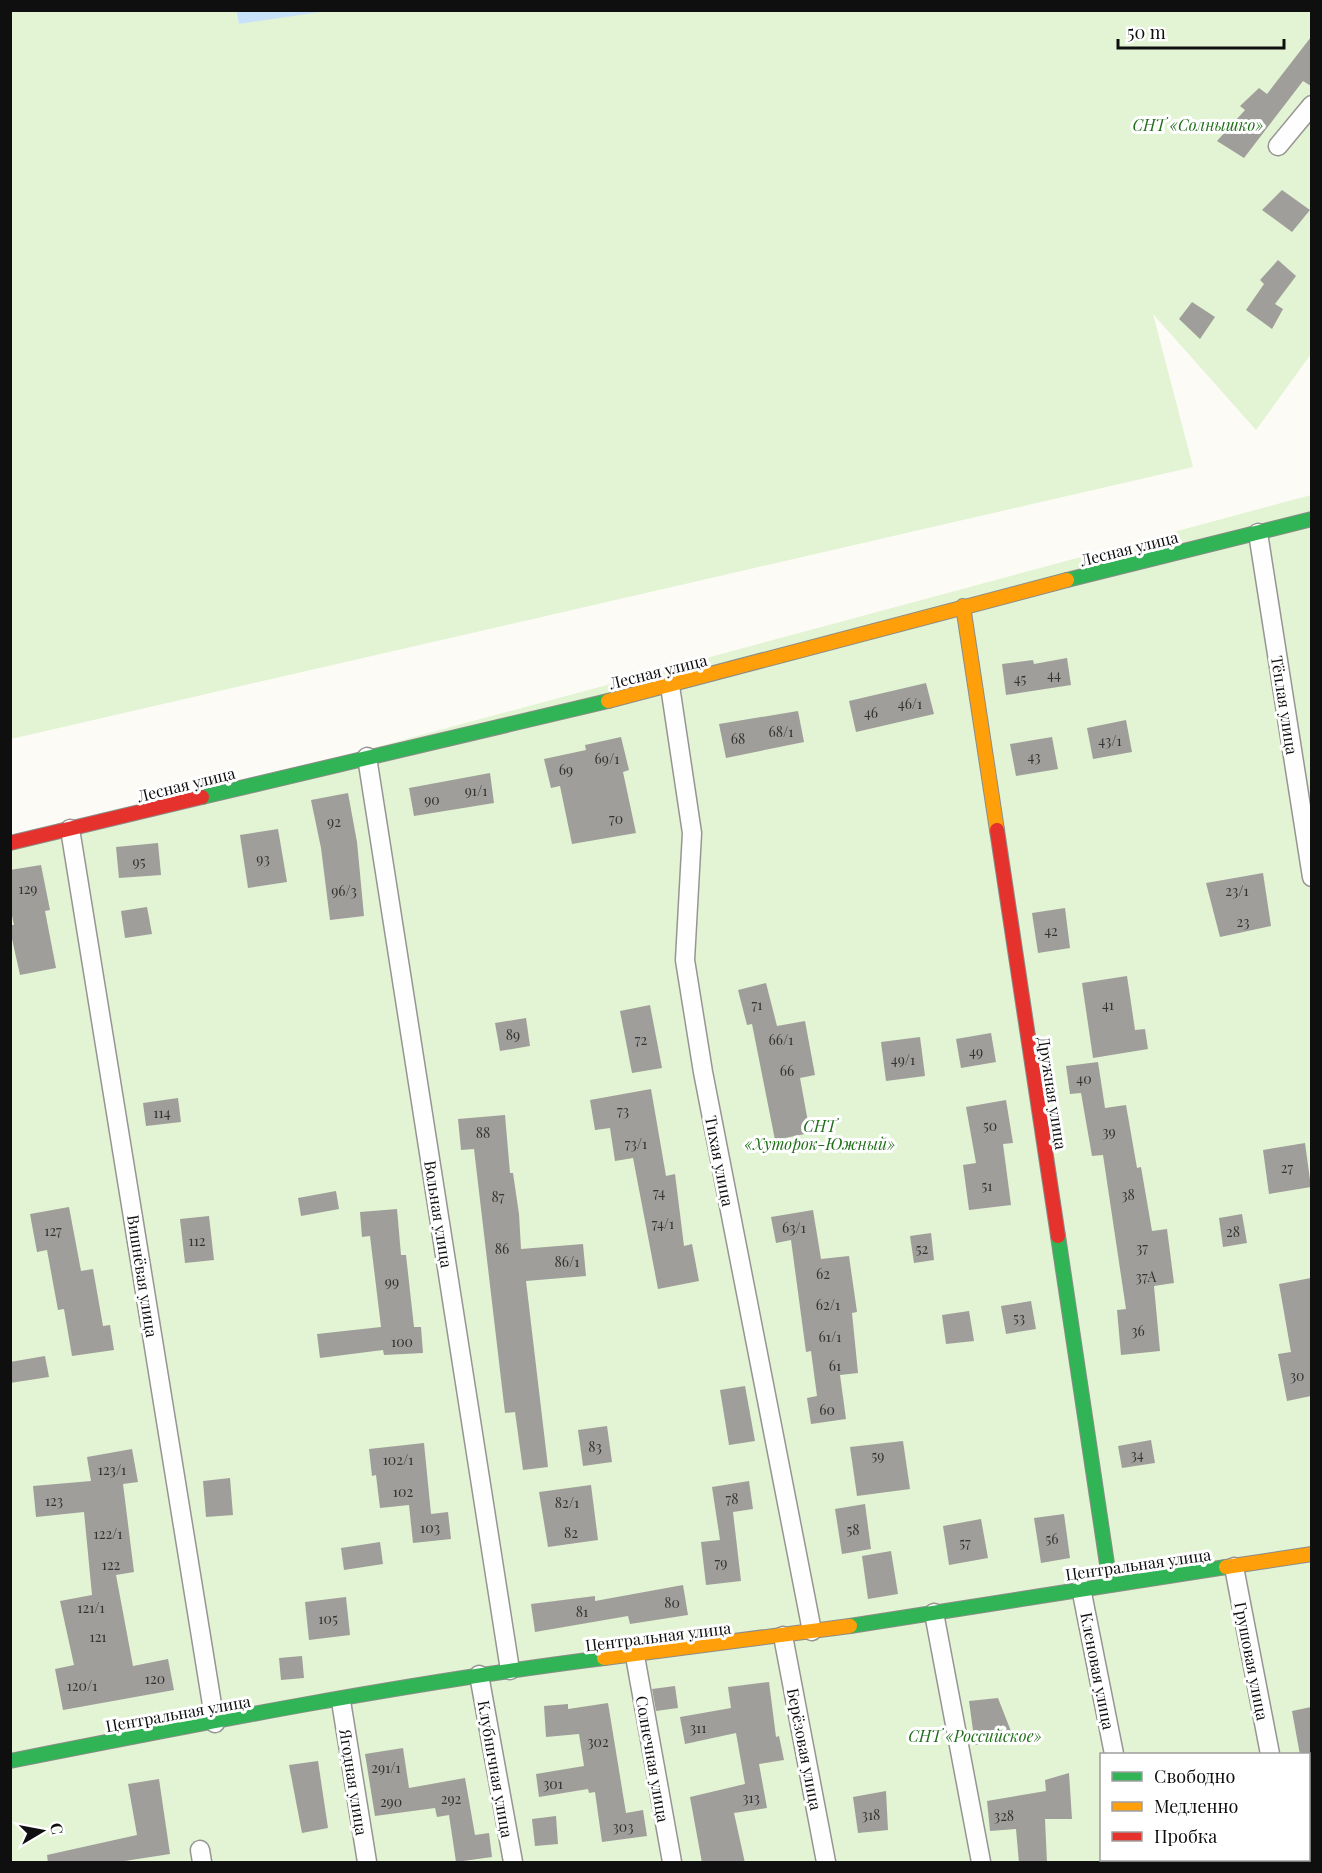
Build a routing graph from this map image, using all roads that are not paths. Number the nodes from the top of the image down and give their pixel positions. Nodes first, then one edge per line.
1 (1311, 105) edge
2 (1278, 146) dead end
3 (1311, 519) edge
4 (1258, 533) junction
5 (963, 606) junction
6 (670, 686) junction
7 (367, 757) junction
8 (70, 829) junction
9 (10, 843) edge
10 (1311, 877) edge
11 (1311, 1554) edge
12 (1234, 1567) junction
13 (1110, 1584) junction
14 (1082, 1588) junction
15 (934, 1613) junction
16 (812, 1631) junction
17 (783, 1636) junction
18 (635, 1656) junction
19 (510, 1670) junction
20 (479, 1675) junction
21 (341, 1701) junction
22 (215, 1723) junction
23 (1114, 1753) edge
24 (1270, 1753) edge
25 (10, 1761) edge
26 (368, 1863) edge
27 (513, 1863) edge
28 (672, 1863) edge
29 (826, 1863) edge
30 (981, 1863) edge

1 - 2 street
3 - 4 street, Лесная улица
4 - 5 street, Лесная улица
4 - 10 street, Тёплая улица
5 - 6 street, Лесная улица
5 - 13 street, Дружная улица
6 - 7 street, Лесная улица
6 - 16 street, Тихая улица
7 - 8 street, Лесная улица
7 - 19 street, Вольная улица
8 - 9 street, Лесная улица
8 - 22 street, Вишнёвая улица
11 - 12 street, Центральная улица
12 - 13 street, Центральная улица
12 - 24 street, Грушовая улица
13 - 14 street, Центральная улица
14 - 15 street, Центральная улица
14 - 23 street, Кленовая улица
15 - 16 street, Центральная улица
15 - 30 street
16 - 17 street, Центральная улица
17 - 18 street, Центральная улица
17 - 29 street, Берёзовая улица
18 - 19 street, Центральная улица
18 - 28 street, Солнечная улица
19 - 20 street, Центральная улица
20 - 21 street, Центральная улица
20 - 27 street, Клубничная улица
21 - 22 street, Центральная улица
21 - 26 street, Ягодная улица
22 - 25 street, Центральная улица

